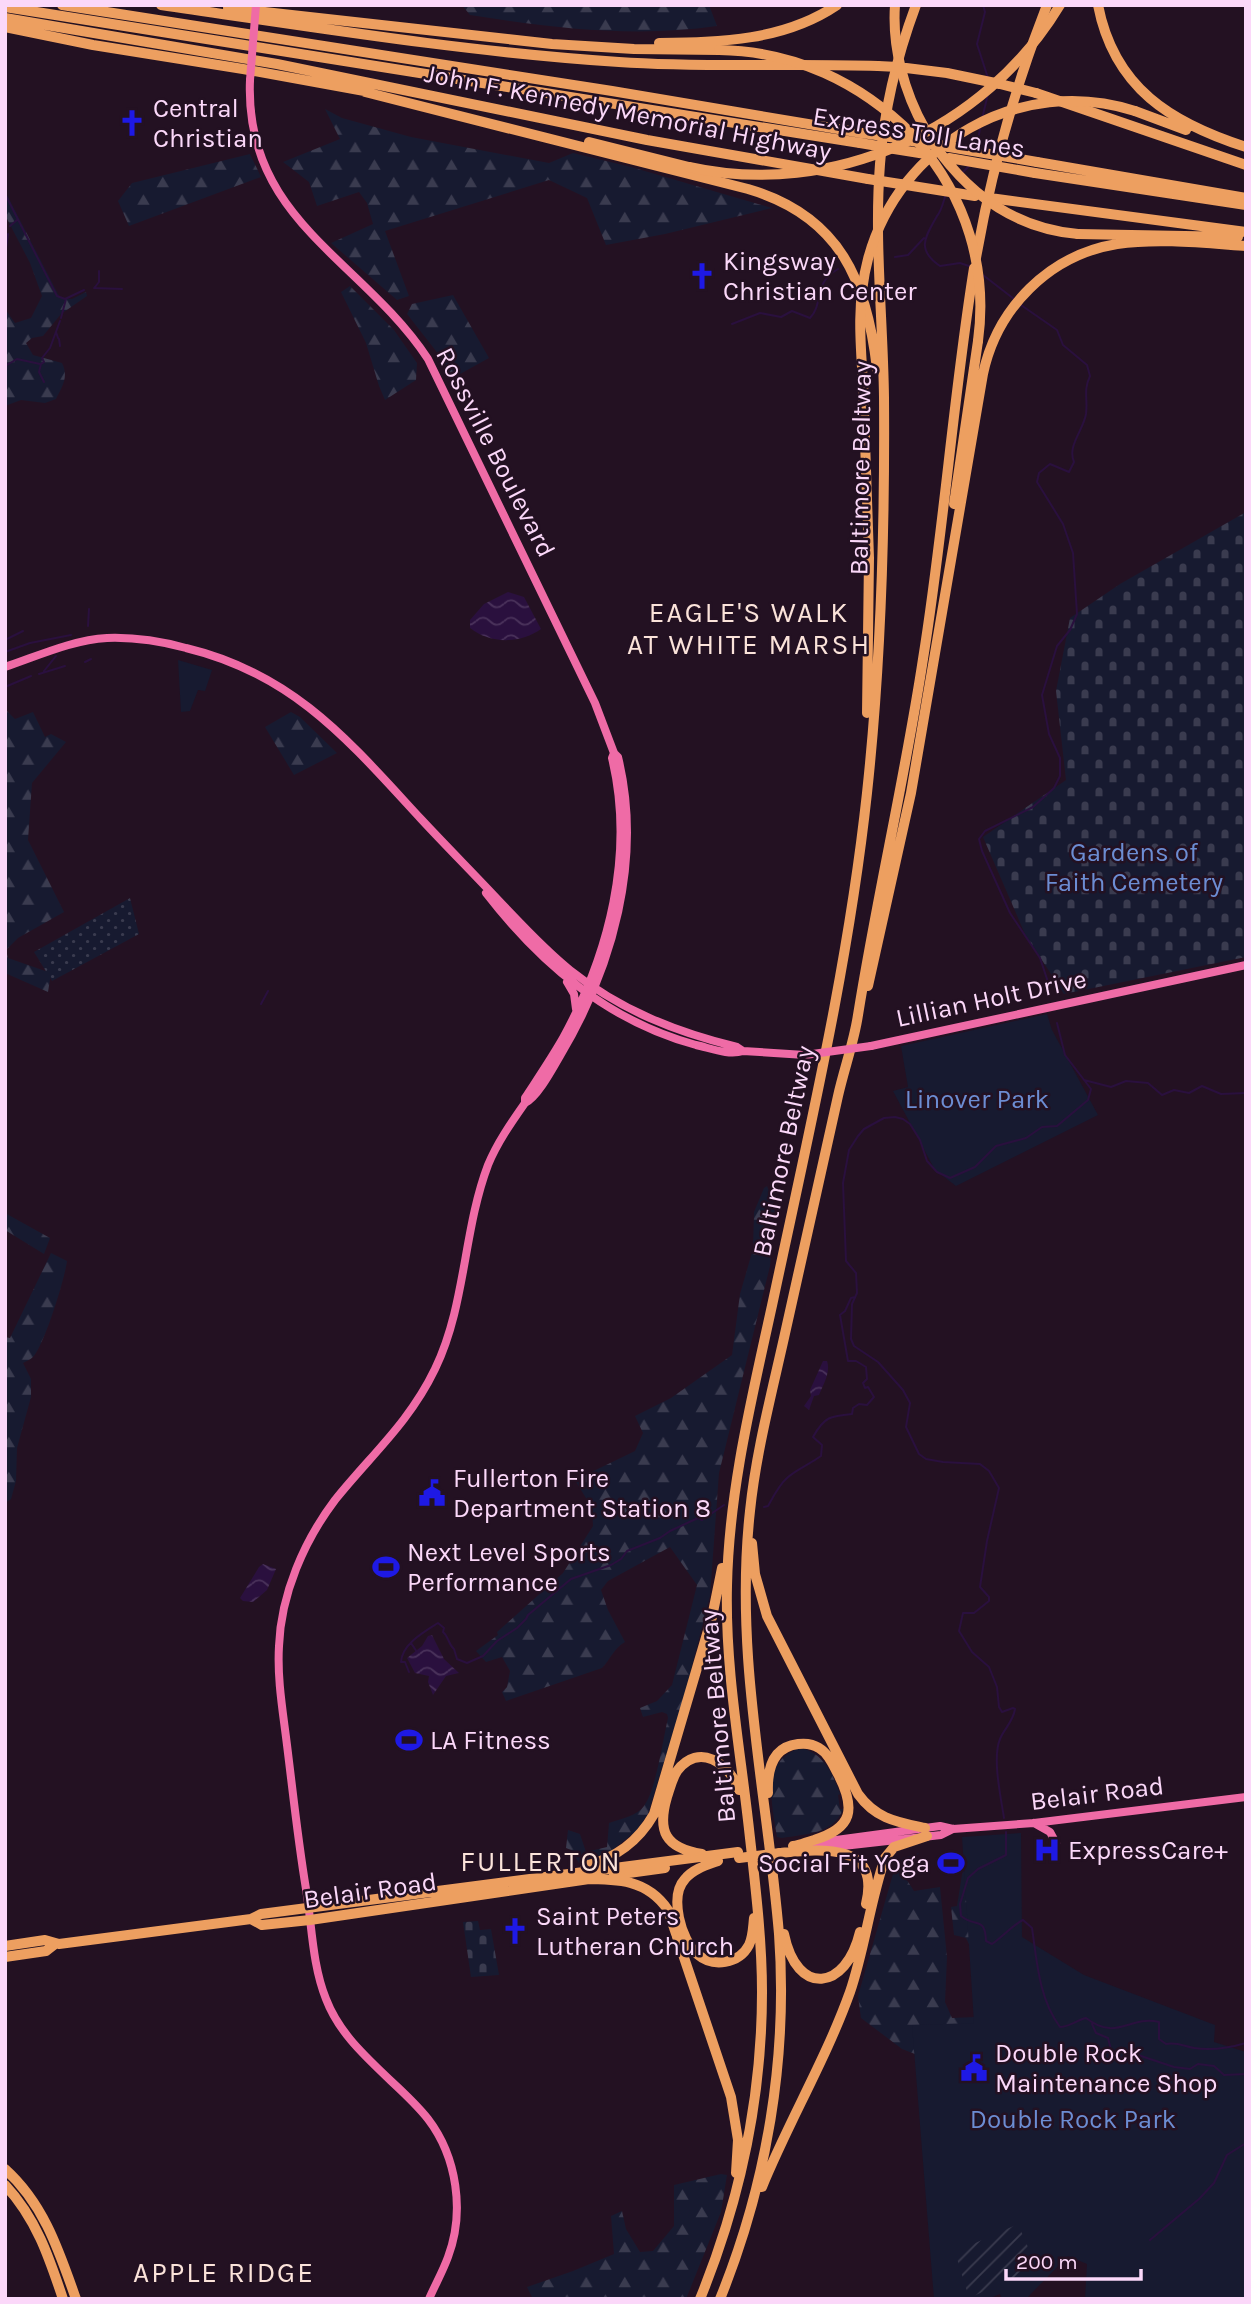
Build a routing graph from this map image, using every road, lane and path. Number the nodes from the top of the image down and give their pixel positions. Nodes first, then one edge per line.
1 (62, 5) edge
2 (161, 5) edge
3 (204, 5) edge
4 (256, 5) edge
5 (837, 5) edge
6 (895, 5) edge
7 (916, 5) edge
8 (1047, 5) edge
9 (1060, 5) edge
10 (1098, 5) edge
11 (5, 7) edge
12 (5, 18) edge
13 (5, 27) edge
14 (517, 40) junction
15 (365, 92) junction
16 (861, 138) junction
17 (1246, 149) edge
18 (1246, 165) edge
19 (1036, 167) junction
20 (1246, 198) edge
21 (1246, 205) edge
22 (1246, 232) edge
23 (1246, 238) edge
24 (1246, 246) edge
25 (880, 578) junction
26 (941, 622) junction
27 (5, 667) edge
28 (862, 824) junction
29 (471, 873) junction
30 (1246, 965) edge
31 (561, 974) junction
32 (590, 991) junction
33 (576, 1012) junction
34 (858, 1020) junction
35 (525, 1103) junction
36 (773, 1388) junction
37 (729, 1533) junction
38 (1246, 1797) edge
39 (1034, 1823) junction
40 (748, 1824) junction
41 (767, 1829) junction
42 (926, 1832) junction
43 (1056, 1843) dead end
44 (806, 1848) junction
45 (716, 1858) junction
46 (547, 1875) junction
47 (583, 1879) junction
48 (775, 1893) junction
49 (756, 1896) junction
50 (309, 1908) junction
51 (251, 1919) junction
52 (310, 1920) junction
53 (55, 1944) junction
54 (5, 1946) edge
55 (5, 1957) edge
56 (5, 2169) edge
57 (5, 2186) edge
58 (750, 2217) junction
59 (701, 2298) edge
60 (63, 2299) edge
61 (76, 2299) edge
62 (429, 2299) edge
63 (720, 2299) edge

1 - 16 highway, Express Toll Lanes
2 - 18 highway, John F. Kennedy Memorial Highway, bridge
3 - 14 highway
4 - 32 main road, Rossville Boulevard, bridge
5 - 14 highway
6 - 23 highway, bridge
7 - 25 highway, Baltimore Beltway
8 - 34 highway, Baltimore Beltway, bridge
9 - 15 highway, bridge
10 - 17 highway
11 - 16 highway, Express Toll Lanes
12 - 22 highway, John F. Kennedy Memorial Highway, bridge
13 - 15 highway
14 - 26 highway, bridge
15 - 25 highway
16 - 19 highway, Express Toll Lanes, bridge
17 - 28 highway, bridge
19 - 20 highway, Express Toll Lanes
19 - 21 highway, Express Toll Lanes
24 - 26 highway
25 - 28 highway, Baltimore Beltway
26 - 34 highway
27 - 29 main road
28 - 37 highway, Baltimore Beltway
29 - 31 main road
29 - 32 main road
30 - 32 main road, Lillian Holt Drive, bridge
31 - 32 main road
31 - 33 main road
32 - 33 main road, Rossville Boulevard
32 - 35 main road, Rossville Boulevard
33 - 35 main road, Rossville Boulevard
34 - 36 highway, Baltimore Beltway
35 - 50 main road, Rossville Boulevard
36 - 41 highway, Baltimore Beltway
36 - 42 highway
37 - 40 highway, Baltimore Beltway
37 - 46 highway
38 - 39 main road, Belair Road
39 - 42 main road, Belair Road
39 - 43 main road
40 - 45 highway
40 - 49 highway, Baltimore Beltway
41 - 44 highway
41 - 48 highway, Baltimore Beltway
42 - 44 main road, Belair Road
42 - 58 highway
44 - 45 highway, Belair Road, bridge
44 - 48 highway
45 - 46 highway, Belair Road
45 - 47 highway, Belair Road
45 - 49 highway
46 - 50 highway, Belair Road
47 - 52 highway, Belair Road
47 - 59 highway
48 - 58 highway, Baltimore Beltway
49 - 59 highway, Baltimore Beltway
50 - 51 highway, Belair Road
50 - 52 main road, Rossville Boulevard
51 - 52 highway, Belair Road
51 - 53 highway, Belair Road
52 - 62 main road, Rossville Boulevard
53 - 54 highway, Belair Road
53 - 55 highway, Belair Road
56 - 61 highway
57 - 60 highway
58 - 63 highway, Baltimore Beltway

